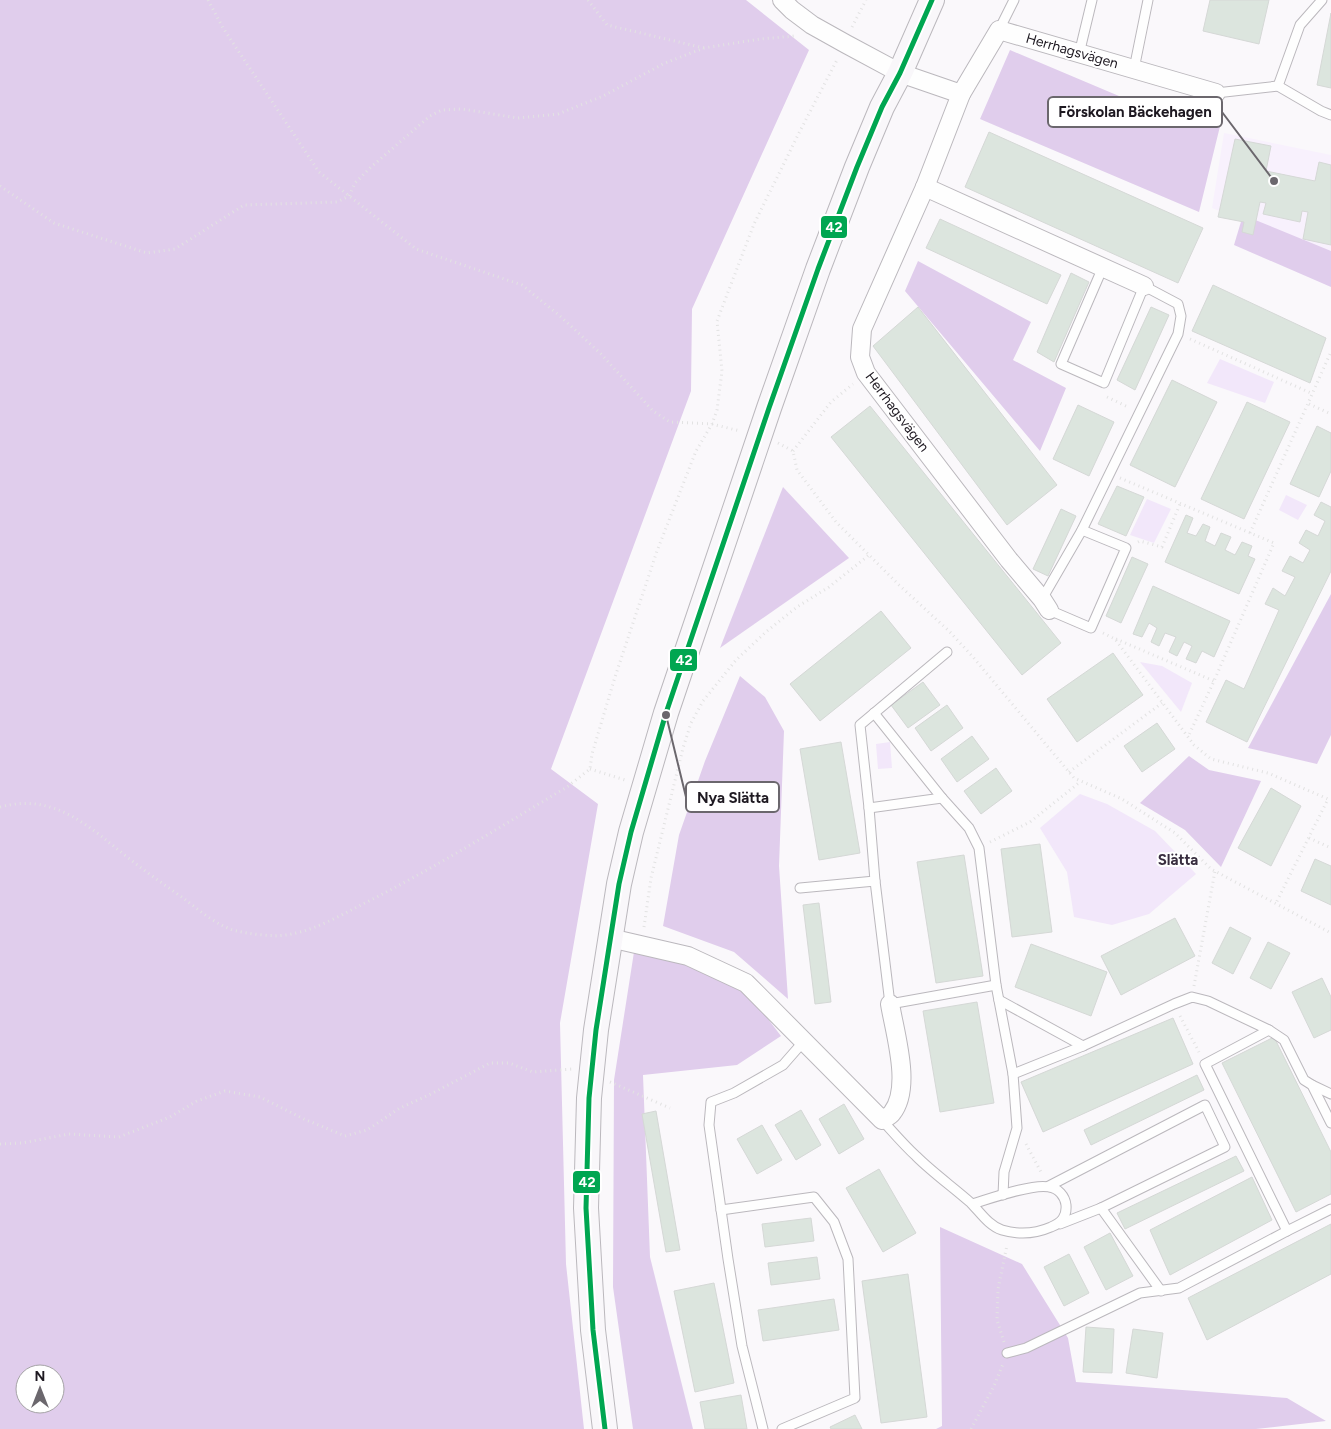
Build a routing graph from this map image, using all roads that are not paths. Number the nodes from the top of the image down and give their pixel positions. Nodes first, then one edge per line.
1 (782, 0) edge
2 (932, 0) edge
3 (1014, 0) edge
4 (1092, 0) edge
5 (1148, 0) edge
6 (1322, 0) edge
7 (999, 30) junction
8 (1079, 54) junction
9 (1134, 69) junction
10 (900, 73) junction
11 (1278, 86) junction
12 (1216, 93) joint
13 (961, 94) junction
14 (1331, 116) edge
15 (924, 187) junction
16 (1103, 268) junction
17 (1144, 286) junction
18 (1082, 530) junction
19 (1046, 604) junction
20 (947, 652) dead end
21 (874, 713) junction
22 (942, 798) junction
23 (869, 808) junction
24 (875, 881) junction
25 (800, 888) dead end
26 (610, 938) junction
27 (996, 985) junction
28 (1000, 1000) junction
29 (890, 1004) junction
30 (1269, 1030) junction
31 (804, 1041) junction
32 (1083, 1046) junction
33 (1013, 1074) junction
34 (1312, 1085) junction
35 (1331, 1094) edge
36 (882, 1120) junction
37 (1331, 1122) edge
38 (1049, 1186) junction
39 (1003, 1195) junction
40 (972, 1204) junction
41 (1101, 1208) junction
42 (1331, 1209) edge
43 (721, 1210) junction
44 (1060, 1224) junction
45 (1286, 1230) junction
46 (1161, 1291) junction
47 (1007, 1353) road end
48 (605, 1429) edge
49 (763, 1429) edge
50 (782, 1429) edge

1 - 10 street
2 - 10 street
3 - 7 lane
4 - 8 lane
5 - 9 lane
6 - 11 lane
7 - 8 street, Herrhagsvägen
7 - 13 street, Herrhagsvägen
8 - 9 street, Herrhagsvägen
9 - 12 street, Herrhagsvägen
10 - 13 street
10 - 26 street
11 - 12 lane
11 - 14 lane
13 - 15 street, Herrhagsvägen
15 - 16 street
15 - 19 street, Herrhagsvägen
16 - 17 street
16 - 17 lane
17 - 18 lane
18 - 19 lane
18 - 19 lane
20 - 21 lane
21 - 22 lane
21 - 23 lane
22 - 23 lane
22 - 27 lane
23 - 24 lane
24 - 25 lane
24 - 29 lane
26 - 31 street
26 - 48 street
27 - 28 lane
27 - 29 lane
28 - 32 lane
28 - 33 lane
29 - 36 street
30 - 32 lane
30 - 34 lane
30 - 45 lane
31 - 36 street
31 - 43 lane
32 - 33 lane
33 - 39 lane
34 - 35 lane
34 - 37 lane
36 - 40 lane
38 - 39 lane
38 - 41 lane
38 - 44 lane
39 - 40 lane
40 - 44 lane
41 - 44 lane
41 - 46 lane
42 - 45 lane
43 - 49 lane
43 - 50 lane
45 - 46 lane
46 - 47 lane

